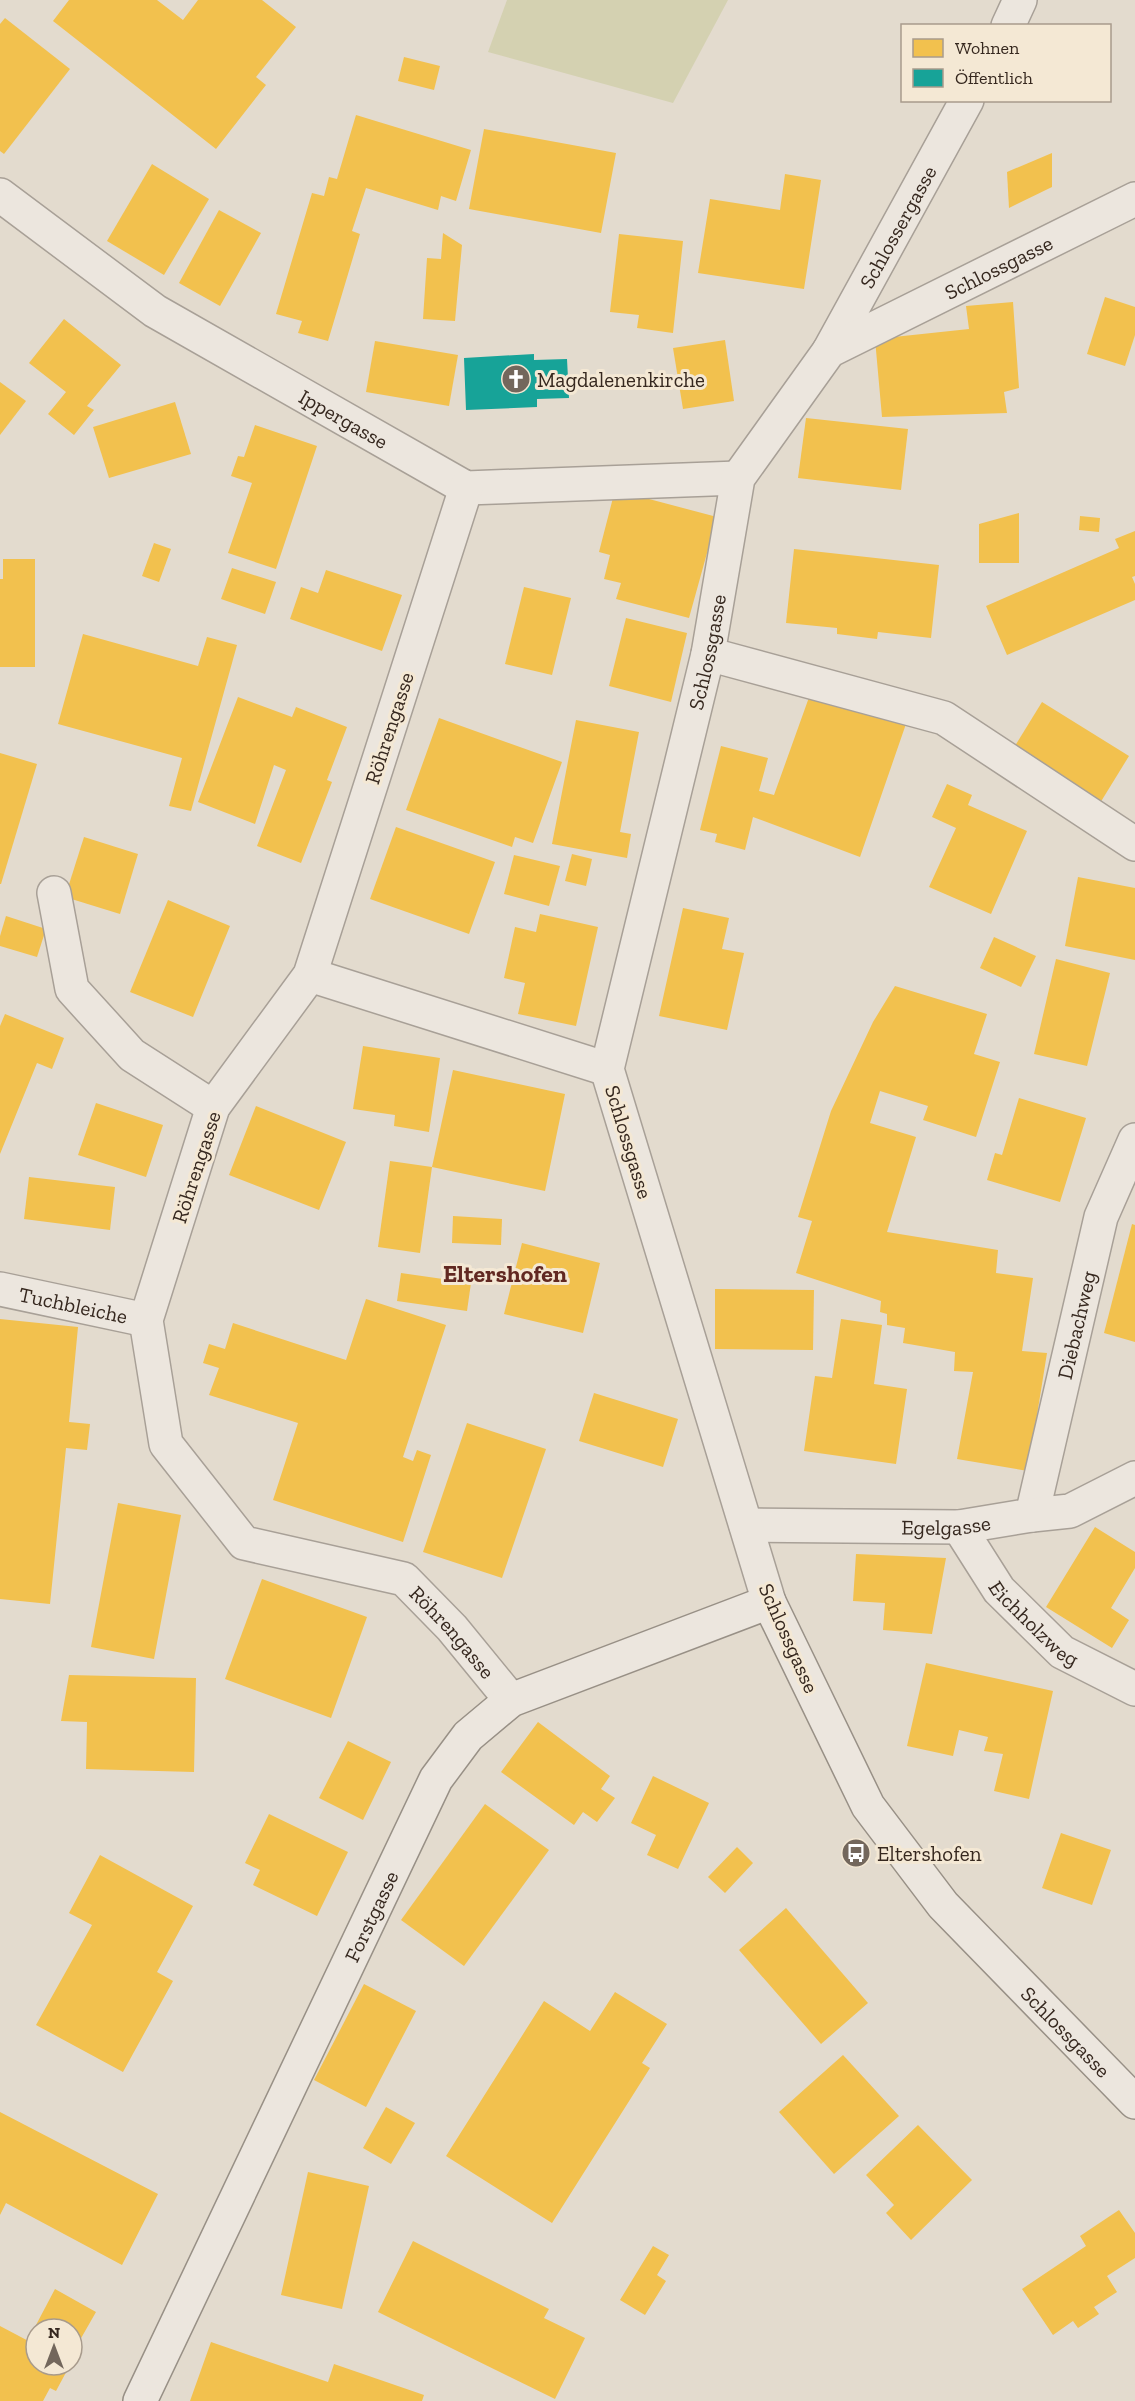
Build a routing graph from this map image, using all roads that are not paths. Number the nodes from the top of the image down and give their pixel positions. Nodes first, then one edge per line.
1 (966, 102) edge
2 (0, 195) edge
3 (1135, 199) edge
4 (829, 351) junction
5 (738, 478) junction
6 (466, 488) junction
7 (708, 654) junction
8 (1135, 844) edge
9 (54, 893) dead end
10 (310, 975) junction
11 (607, 1069) junction
12 (213, 1107) junction
13 (1135, 1140) edge
14 (0, 1289) edge
15 (147, 1320) junction
16 (1135, 1478) edge
17 (1032, 1515) junction
18 (746, 1525) junction
19 (959, 1527) junction
20 (768, 1602) junction
21 (1135, 1689) edge
22 (511, 1700) junction
23 (1135, 2103) edge
24 (140, 2401) edge

1 - 4 street, Schlossergasse
2 - 6 street, Ippergasse
3 - 4 street, Schlossgasse
4 - 5 street, Schlossgasse
5 - 6 street
5 - 7 street, Schlossgasse
6 - 10 street, Röhrengasse
7 - 8 street
7 - 11 street, Schlossgasse
9 - 12 street
10 - 11 street
10 - 12 street, Röhrengasse
11 - 18 street, Schlossgasse
12 - 15 street, Röhrengasse
13 - 17 street, Diebachweg
14 - 15 street, Tuchbleiche
15 - 22 street, Röhrengasse
16 - 17 street, Egelgasse
17 - 19 street, Egelgasse
18 - 19 street, Egelgasse
18 - 20 street, Schlossgasse
19 - 21 street, Eichholzweg
20 - 22 street, Forstgasse
20 - 23 street, Schlossgasse
22 - 24 street, Forstgasse

